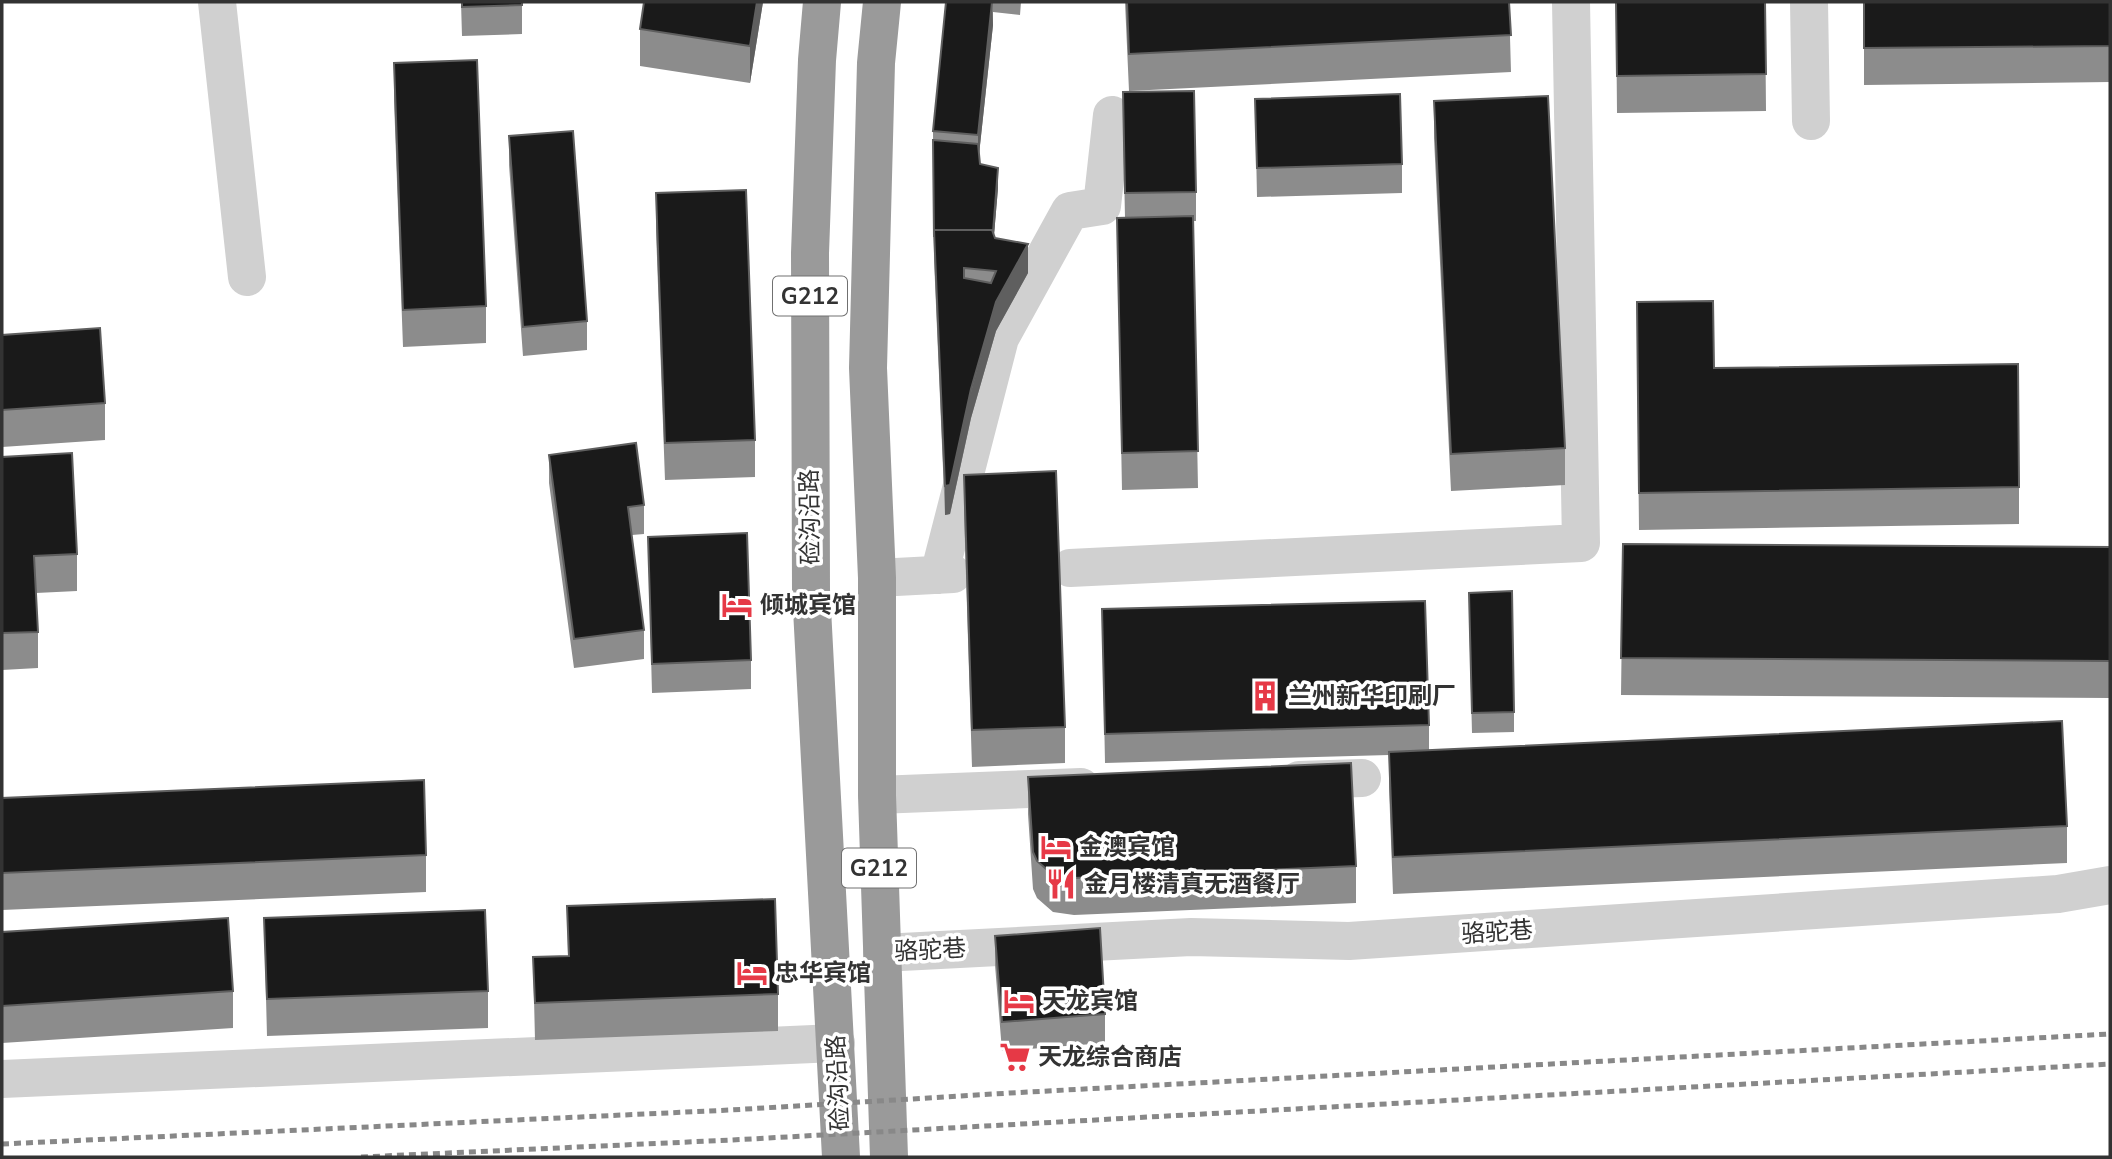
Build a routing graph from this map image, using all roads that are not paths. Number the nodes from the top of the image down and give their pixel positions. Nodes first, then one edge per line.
1 (217, 2) edge
2 (822, 2) edge
3 (881, 2) edge
4 (1571, 2) edge
5 (1809, 2) edge
6 (1112, 115) dead end
7 (1811, 121) dead end
8 (247, 277) dead end
9 (1070, 568) dead end
10 (877, 578) junction
11 (1362, 778) dead end
12 (1265, 781) edge
13 (1112, 786) edge
14 (877, 794) junction
15 (2110, 885) edge
16 (882, 953) junction
17 (836, 1043) junction
18 (2, 1079) edge
19 (841, 1157) edge
20 (889, 1157) edge

1 - 8 street
2 - 17 highway, 硷沟沿路 / G212
3 - 10 highway, 硷沟沿路 / G212
4 - 9 street
5 - 7 street
6 - 10 street
10 - 14 highway, 硷沟沿路 / G212
11 - 12 street
13 - 14 street
14 - 16 highway, 硷沟沿路 / G212
15 - 16 street, 骆驼巷
16 - 20 highway, 硷沟沿路 / G212
17 - 18 street
17 - 19 highway, 硷沟沿路 / G212

